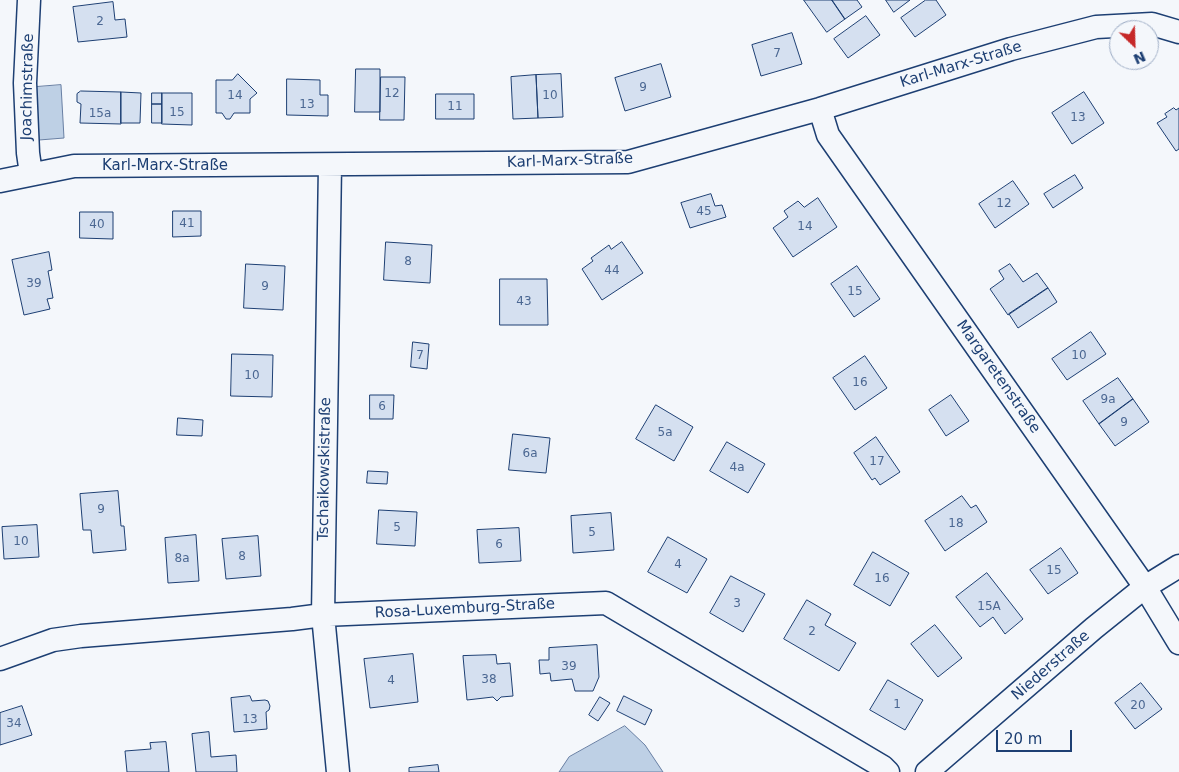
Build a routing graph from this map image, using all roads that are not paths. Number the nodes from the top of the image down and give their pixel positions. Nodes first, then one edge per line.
1 (29, 0) edge
2 (1179, 32) edge
3 (820, 109) junction
4 (330, 165) junction
5 (31, 174) junction
6 (0, 181) edge
7 (1179, 566) edge
8 (1145, 588) junction
9 (323, 615) junction
10 (1179, 643) edge
11 (0, 659) edge
12 (338, 772) edge
13 (888, 772) edge
14 (927, 772) edge

1 - 5 street, Joachimstraße
2 - 3 street, Karl-Marx-Straße
3 - 4 street, Karl-Marx-Straße
3 - 8 street, Margaretenstraße
4 - 5 street, Karl-Marx-Straße
4 - 9 street, Tschaikowskistraße
5 - 6 street, Karl-Marx-Straße
7 - 8 street, Niederstraße
8 - 10 street, Margaretenstraße
8 - 14 street, Niederstraße
9 - 11 street, Rosa-Luxemburg-Straße
9 - 12 street, Tschaikowskistraße
9 - 13 street, Rosa-Luxemburg-Straße

